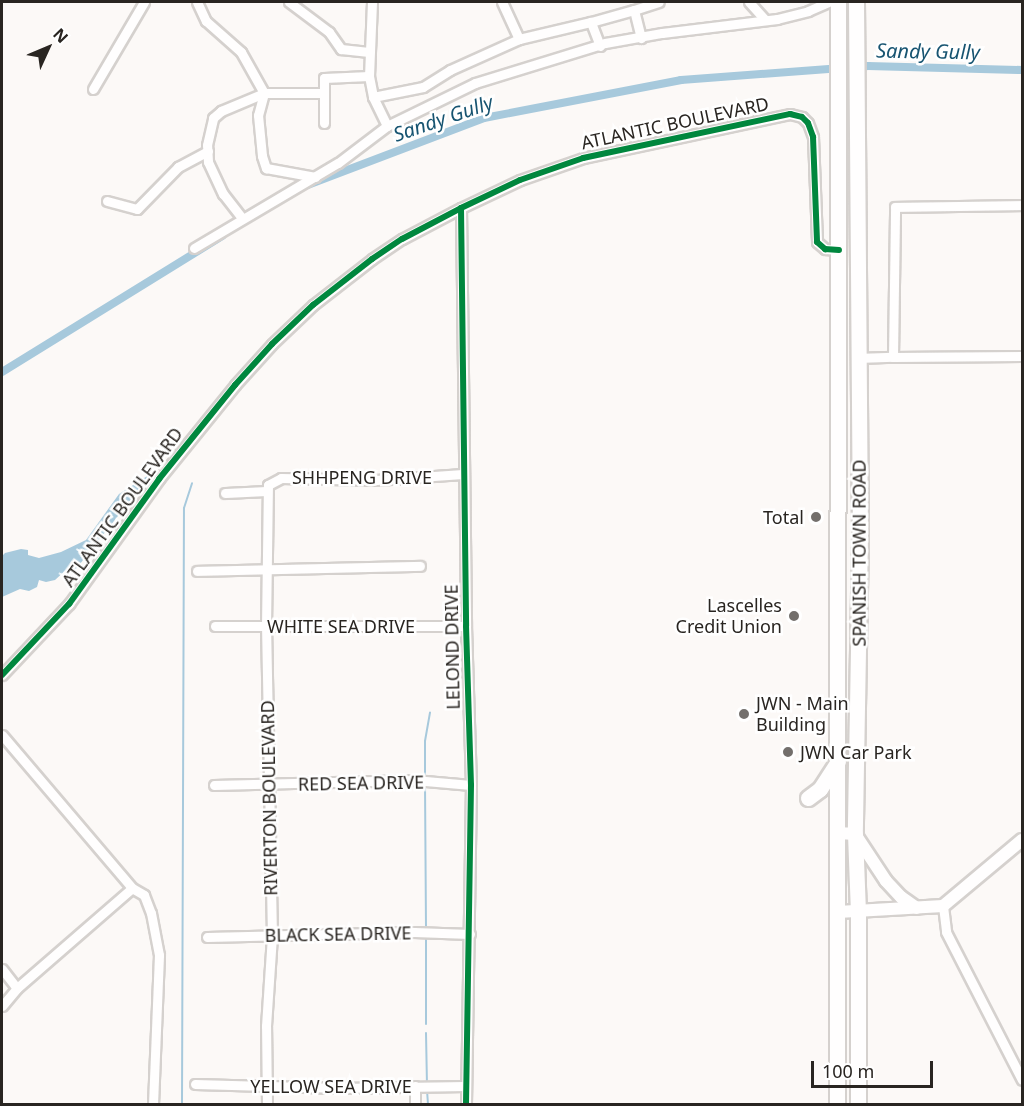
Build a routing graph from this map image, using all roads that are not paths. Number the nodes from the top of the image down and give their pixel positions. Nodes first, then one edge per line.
1 (144, 2) edge
2 (197, 2) edge
3 (289, 2) edge
4 (372, 2) edge
5 (502, 2) edge
6 (659, 2) edge
7 (749, 2) edge
8 (828, 2) edge
9 (838, 2) edge
10 (856, 3) edge
11 (634, 10) junction
12 (765, 20) junction
13 (591, 22) junction
14 (641, 38) junction
15 (519, 39) junction
16 (600, 46) junction
17 (369, 52) junction
18 (369, 76) junction
19 (93, 88) dead end
20 (264, 93) junction
21 (324, 93) junction
22 (374, 98) junction
23 (324, 123) dead end
24 (387, 126) junction
25 (208, 151) junction
26 (315, 177) junction
27 (107, 201) dead end
28 (1023, 205) edge
29 (461, 208) junction
30 (242, 218) junction
31 (194, 248) dead end
32 (839, 250) junction
33 (1023, 356) edge
34 (893, 357) junction
35 (858, 358) junction
36 (464, 474) junction
37 (267, 491) junction
38 (225, 493) dead end
39 (860, 535) junction
40 (839, 536) junction
41 (420, 566) dead end
42 (267, 567) junction
43 (197, 571) dead end
44 (215, 626) dead end
45 (266, 626) junction
46 (466, 626) junction
47 (2, 675) edge
48 (2, 735) edge
49 (838, 761) junction
50 (268, 784) junction
51 (471, 784) junction
52 (214, 785) dead end
53 (808, 798) dead end
54 (838, 833) junction
55 (855, 834) junction
56 (1023, 840) edge
57 (132, 888) junction
58 (943, 906) junction
59 (916, 909) junction
60 (858, 911) junction
61 (838, 912) junction
62 (470, 934) junction
63 (272, 936) junction
64 (207, 937) dead end
65 (2, 969) edge
66 (17, 988) junction
67 (2, 1006) edge
68 (858, 1052) junction
69 (1023, 1080) edge
70 (195, 1084) dead end
71 (267, 1086) junction
72 (415, 1086) junction
73 (466, 1086) junction
74 (153, 1104) edge
75 (267, 1104) edge
76 (415, 1104) edge
77 (466, 1104) edge
78 (837, 1104) edge
79 (846, 1104) edge
80 (858, 1104) edge

1 - 19 street
2 - 20 street
3 - 17 street
4 - 17 street
5 - 15 street
6 - 11 street
7 - 12 street
8 - 12 street
9 - 32 highway, SPANISH TOWN ROAD
10 - 35 highway, SPANISH TOWN ROAD
11 - 13 street
11 - 14 street
12 - 14 street
13 - 15 street
13 - 16 street
14 - 16 street
15 - 22 street
16 - 24 street
17 - 18 street
18 - 21 street
18 - 22 street
20 - 21 street
20 - 25 street
20 - 26 street
21 - 23 street
22 - 24 street
24 - 26 street
25 - 27 street
25 - 30 street
26 - 30 street
28 - 34 street
29 - 32 street, ATLANTIC BOULEVARD
29 - 36 street, LELOND DRIVE
29 - 47 street, ATLANTIC BOULEVARD
30 - 31 street
32 - 40 highway, SPANISH TOWN ROAD
33 - 34 street
34 - 35 street
35 - 39 highway, SPANISH TOWN ROAD
36 - 37 street, SHHPENG DRIVE
36 - 46 street, LELOND DRIVE
37 - 38 street
37 - 42 street, RIVERTON BOULEVARD
39 - 40 highway
39 - 55 highway, SPANISH TOWN ROAD
40 - 49 highway, SPANISH TOWN ROAD
41 - 42 street
42 - 43 street
42 - 45 street, RIVERTON BOULEVARD
44 - 45 street, WHITE SEA DRIVE
45 - 46 street, WHITE SEA DRIVE
45 - 50 street, RIVERTON BOULEVARD
46 - 51 street, LELOND DRIVE
48 - 57 street
49 - 53 highway
49 - 54 highway, SPANISH TOWN ROAD
50 - 51 street, RED SEA DRIVE
50 - 52 street, RED SEA DRIVE
50 - 63 street, RIVERTON BOULEVARD
51 - 62 street, LELOND DRIVE
54 - 55 street
54 - 61 highway, SPANISH TOWN ROAD
55 - 59 street
55 - 60 highway, SPANISH TOWN ROAD
56 - 58 street
57 - 66 street
57 - 74 street
58 - 59 street
58 - 69 street
59 - 60 street
60 - 61 street
60 - 68 highway, SPANISH TOWN ROAD
61 - 78 highway, SPANISH TOWN ROAD
62 - 63 street, BLACK SEA DRIVE
62 - 73 street, LELOND DRIVE
63 - 64 street, BLACK SEA DRIVE
63 - 71 street, RIVERTON BOULEVARD
65 - 66 street
66 - 67 street
68 - 79 highway
68 - 80 highway, SPANISH TOWN ROAD
70 - 71 street, YELLOW SEA DRIVE
71 - 72 street, YELLOW SEA DRIVE
71 - 75 street, RIVERTON BOULEVARD
72 - 73 street, YELLOW SEA DRIVE
72 - 76 street
73 - 77 street, LELOND DRIVE

